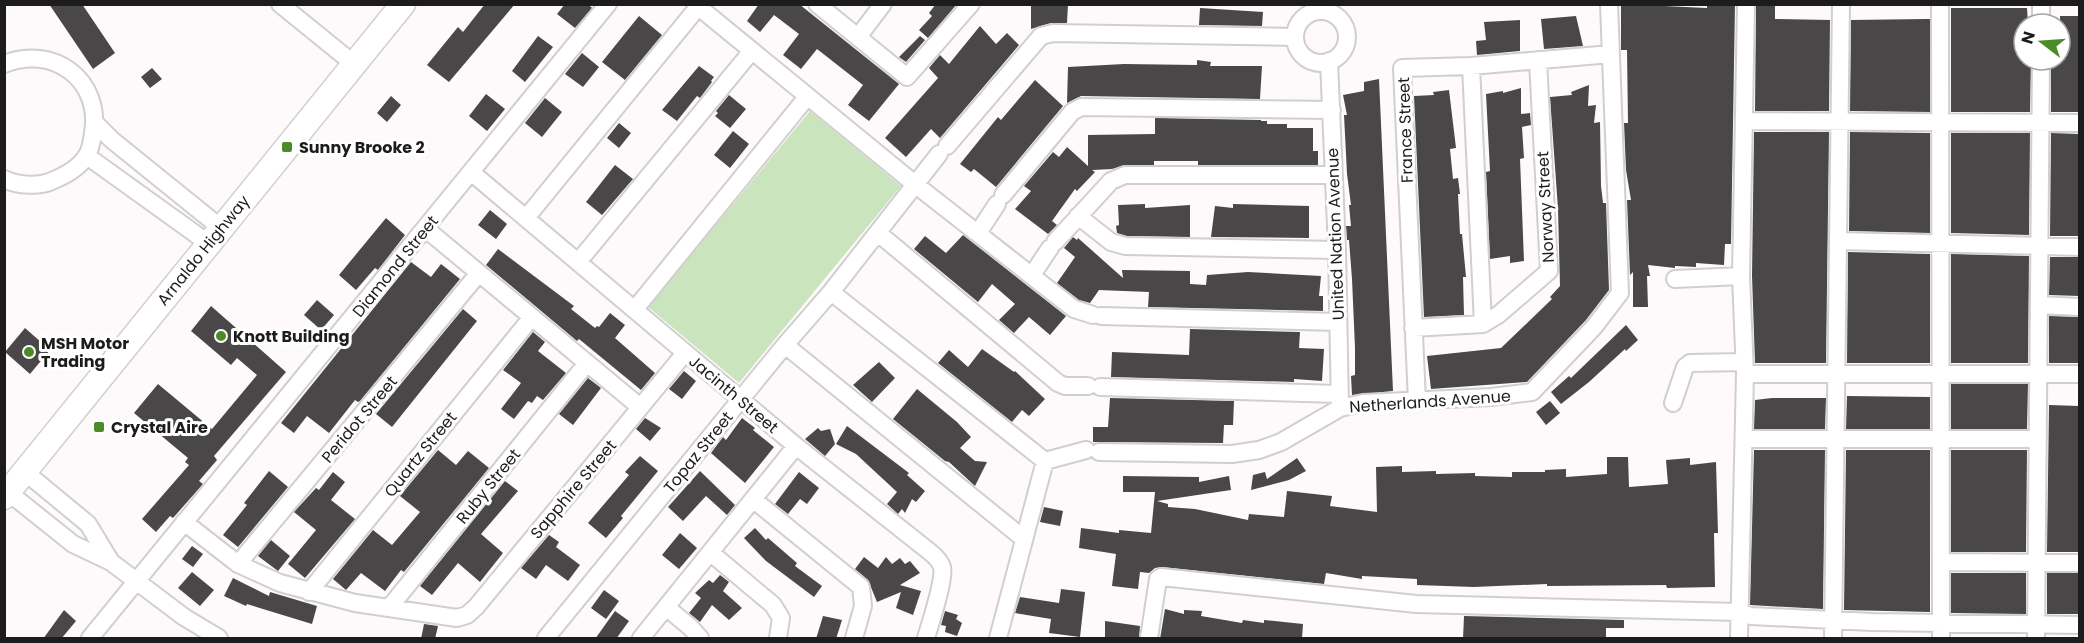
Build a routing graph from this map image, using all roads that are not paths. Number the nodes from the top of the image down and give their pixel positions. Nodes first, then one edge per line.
1 (280, 4) edge
2 (403, 4) edge
3 (608, 4) edge
4 (817, 4) edge
5 (883, 4) edge
6 (971, 4) edge
7 (1609, 4) edge
8 (1746, 4) edge
9 (1841, 4) edge
10 (1940, 4) edge
11 (697, 6) edge
12 (1317, 8) edge
13 (1295, 37) junction
14 (858, 38) junction
15 (751, 52) junction
16 (1611, 54) junction
17 (1538, 60) junction
18 (1329, 61) junction
19 (4, 64) edge
20 (354, 64) junction
21 (1471, 66) junction
22 (2041, 72) edge
23 (807, 97) junction
24 (1332, 110) junction
25 (1744, 121) junction
26 (1840, 122) junction
27 (95, 123) junction
28 (1940, 123) junction
29 (2079, 123) edge
30 (2040, 124) junction
31 (87, 156) junction
32 (471, 172) junction
33 (1333, 176) junction
34 (4, 179) edge
35 (916, 184) junction
36 (1078, 216) junction
37 (526, 218) junction
38 (426, 229) junction
39 (879, 232) junction
40 (978, 233) junction
41 (214, 236) junction
42 (1838, 241) junction
43 (1940, 242) junction
44 (2040, 245) junction
45 (2079, 247) edge
46 (1337, 250) junction
47 (578, 262) junction
48 (479, 273) junction
49 (1032, 275) junction
50 (1742, 276) junction
51 (1675, 279) dead end
52 (831, 292) junction
53 (2039, 305) junction
54 (2079, 307) edge
55 (635, 309) junction
56 (532, 317) junction
57 (1338, 322) junction
58 (1483, 324) junction
59 (1413, 328) junction
60 (785, 345) junction
61 (685, 353) junction
62 (587, 363) junction
63 (1745, 368) junction
64 (1941, 373) junction
65 (2039, 373) junction
66 (2079, 374) edge
67 (1837, 375) junction
68 (741, 399) junction
69 (1339, 401) junction
70 (1417, 401) junction
71 (1673, 403) dead end
72 (640, 407) junction
73 (1941, 438) junction
74 (1744, 439) junction
75 (1836, 439) junction
76 (2038, 439) junction
77 (796, 446) junction
78 (1045, 460) junction
79 (25, 472) junction
80 (6, 495) edge
81 (754, 500) junction
82 (184, 522) junction
83 (1024, 539) junction
84 (711, 553) junction
85 (2037, 561) junction
86 (111, 562) junction
87 (1941, 562) junction
88 (2079, 563) edge
89 (238, 564) junction
90 (136, 580) junction
91 (309, 592) junction
92 (666, 607) junction
93 (389, 609) junction
94 (1739, 612) junction
95 (1834, 620) junction
96 (2079, 624) edge
97 (1941, 631) edge
98 (2036, 632) edge
99 (92, 638) edge
100 (219, 639) edge
101 (546, 639) edge
102 (641, 639) edge
103 (700, 639) edge
104 (778, 639) edge
105 (854, 639) edge
106 (926, 639) edge
107 (998, 639) edge
108 (1149, 639) edge
109 (1739, 639) edge
110 (1833, 639) edge

1 - 20 street
2 - 20 main road, Arnaldo Highway
3 - 32 street, Diamond Street
4 - 14 street
5 - 14 street
6 - 14 street
7 - 16 street
8 - 25 street
9 - 26 street
10 - 28 street
11 - 15 street
11 - 37 street
12 - 13 street
12 - 18 street
13 - 18 street
13 - 35 street, Topaz Street
15 - 23 street
15 - 47 street
16 - 17 street, France Street
16 - 70 street, Netherlands Avenue
17 - 21 street, France Street
17 - 58 street, Norway Street
18 - 24 street, United Nation Avenue
19 - 27 street
20 - 41 main road, Arnaldo Highway
21 - 58 street
21 - 59 street, France Street
22 - 30 street
23 - 35 street
23 - 55 street
24 - 33 street, United Nation Avenue
24 - 40 street
25 - 26 street
25 - 50 street
26 - 28 street
26 - 42 street
27 - 31 street
27 - 41 street
28 - 30 street
28 - 43 street
29 - 30 street
30 - 44 street
31 - 34 street
31 - 41 street
32 - 37 street, Jacinth Street
32 - 38 street, Diamond Street
33 - 36 street
33 - 46 street, United Nation Avenue
35 - 39 street, Topaz Street
35 - 40 street
36 - 46 street
36 - 49 street
37 - 47 street, Jacinth Street
38 - 48 street
38 - 82 street, Diamond Street
39 - 52 street, Topaz Street
39 - 69 street
40 - 49 street
41 - 79 main road, Arnaldo Highway
42 - 43 street
42 - 67 street
43 - 44 street
43 - 64 street
44 - 45 street
44 - 53 street
46 - 57 street, United Nation Avenue
47 - 55 street, Jacinth Street
48 - 56 street
48 - 89 street, Peridot Street
49 - 57 street
50 - 51 street
50 - 63 street
52 - 60 street, Topaz Street
52 - 78 street
53 - 54 street
53 - 65 street
55 - 61 street, Jacinth Street
56 - 62 street
56 - 91 street, Quartz Street
57 - 69 street, United Nation Avenue
58 - 59 street
59 - 70 street, France Street
60 - 68 street, Topaz Street
60 - 83 street
61 - 68 street, Jacinth Street
61 - 72 street, Sapphire Street
62 - 72 street
62 - 93 street, Ruby Street
63 - 67 street
63 - 71 street
63 - 74 street
64 - 65 street
64 - 67 street
64 - 73 street
65 - 66 street
65 - 76 street
67 - 75 street
68 - 77 street, Jacinth Street
68 - 101 street, Topaz Street
69 - 70 street, Netherlands Avenue
69 - 78 street, Netherlands Avenue
72 - 93 street, Sapphire Street
73 - 75 street
73 - 76 street
73 - 87 street
74 - 75 street
74 - 94 street
75 - 95 street
76 - 85 street
77 - 81 street
77 - 106 street, Jacinth Street
78 - 83 street
79 - 80 main road, Arnaldo Highway
79 - 86 street
80 - 86 street
81 - 84 street
81 - 105 street
82 - 89 street
82 - 90 street, Diamond Street
83 - 107 street
84 - 92 street
84 - 104 street
85 - 87 street
85 - 88 street
85 - 98 street
86 - 90 street
87 - 97 street
89 - 91 street
90 - 99 street, Diamond Street
90 - 100 street
91 - 93 street
92 - 102 street
92 - 103 street
94 - 95 street
94 - 108 street
94 - 109 street
95 - 97 street
95 - 110 street
96 - 98 street
97 - 98 street

